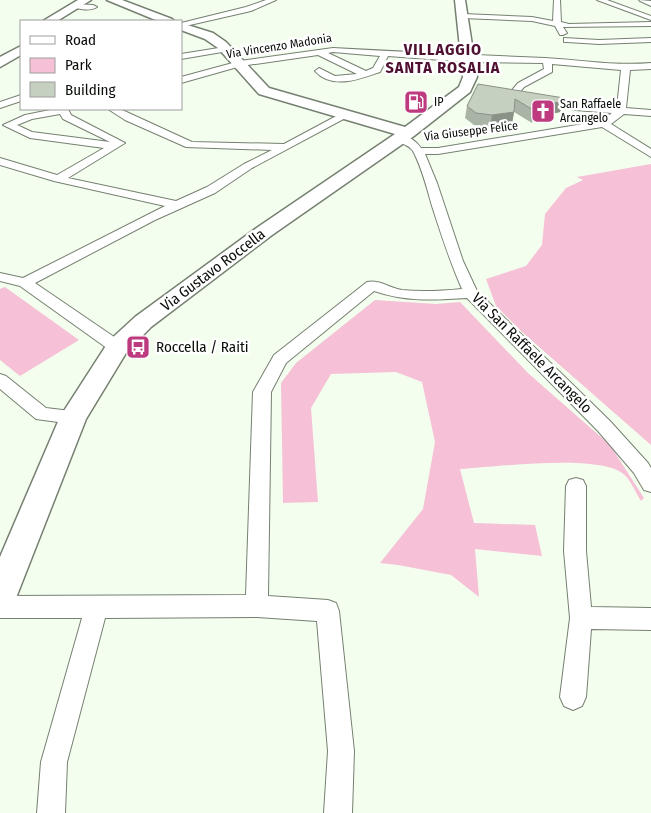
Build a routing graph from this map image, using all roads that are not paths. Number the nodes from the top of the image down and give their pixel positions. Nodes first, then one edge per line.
1 (105, 0) edge
2 (112, 0) edge
3 (272, 0) edge
4 (460, 0) edge
5 (558, 0) edge
6 (600, 0) edge
7 (642, 0) edge
8 (85, 4) edge
9 (651, 4) edge
10 (463, 16) junction
11 (651, 18) edge
12 (51, 20) edge
13 (71, 20) edge
14 (162, 20) edge
15 (558, 23) junction
16 (651, 24) edge
17 (182, 26) edge
18 (20, 38) edge
19 (651, 40) edge
20 (225, 49) junction
21 (572, 49) junction
22 (0, 50) edge
23 (20, 51) edge
24 (319, 52) junction
25 (385, 53) junction
26 (182, 56) edge
27 (468, 59) junction
28 (550, 59) junction
29 (0, 63) edge
30 (240, 64) junction
31 (651, 66) edge
32 (626, 68) junction
33 (319, 71) dead end
34 (365, 74) junction
35 (182, 80) edge
36 (501, 94) edge
37 (20, 98) edge
38 (520, 98) junction
39 (0, 105) edge
40 (58, 110) edge
41 (64, 110) edge
42 (115, 110) edge
43 (620, 110) junction
44 (651, 113) edge
45 (346, 115) junction
46 (604, 124) junction
47 (148, 127) junction
48 (404, 136) junction
49 (124, 141) junction
50 (286, 147) junction
51 (418, 151) junction
52 (651, 154) edge
53 (0, 161) edge
54 (58, 179) junction
55 (176, 205) junction
56 (0, 277) edge
57 (25, 283) junction
58 (471, 293) junction
59 (117, 347) junction
60 (0, 380) edge
61 (73, 417) junction
62 (651, 484) edge
63 (576, 486) dead end
64 (0, 597) edge
65 (257, 606) junction
66 (0, 607) edge
67 (96, 608) junction
68 (582, 618) junction
69 (651, 619) edge
70 (573, 698) dead end
71 (51, 813) edge
72 (338, 813) edge

1 - 8 street
2 - 14 street
3 - 17 street
4 - 10 street, Via Gustavo Roccella
5 - 15 street
6 - 11 street
7 - 9 street
8 - 12 street
8 - 13 street
10 - 15 street
10 - 27 street, Via Gustavo Roccella
15 - 16 street
15 - 21 street
17 - 20 street
18 - 22 street
19 - 21 street
20 - 26 street
20 - 30 street
21 - 28 street, Via Vincenzo Madonia
21 - 32 street, Via Vincenzo Madonia
23 - 29 street
24 - 25 street, Via Vincenzo Madonia
24 - 30 street, Via Vincenzo Madonia
24 - 34 street
25 - 27 street, Via Vincenzo Madonia
25 - 34 street
27 - 28 street, Via Vincenzo Madonia
27 - 48 street, Via Gustavo Roccella
28 - 38 street
30 - 35 street, Via Vincenzo Madonia
30 - 45 street
31 - 32 street, Via Vincenzo Madonia
32 - 43 street
33 - 34 street
36 - 38 street
37 - 39 street
38 - 43 street
40 - 49 street
41 - 49 street
42 - 47 street
43 - 44 street
43 - 46 street
45 - 48 street
45 - 50 street
46 - 51 street, Via Giuseppe Felice
46 - 52 street
47 - 49 street
47 - 50 street
48 - 51 street, Via Giuseppe Felice
48 - 59 street, Via Gustavo Roccella
49 - 54 street
50 - 55 street
51 - 58 street, Via San Raffaele Arcangelo
53 - 54 street
54 - 55 street
55 - 57 street
56 - 57 street
57 - 59 street
58 - 62 street, Via San Raffaele Arcangelo
58 - 65 street
59 - 61 street, Via Gustavo Roccella
60 - 61 street
61 - 64 street, Via Gustavo Roccella
63 - 68 street
65 - 67 street
65 - 72 street
66 - 67 street
67 - 71 street
68 - 69 street
68 - 70 street

